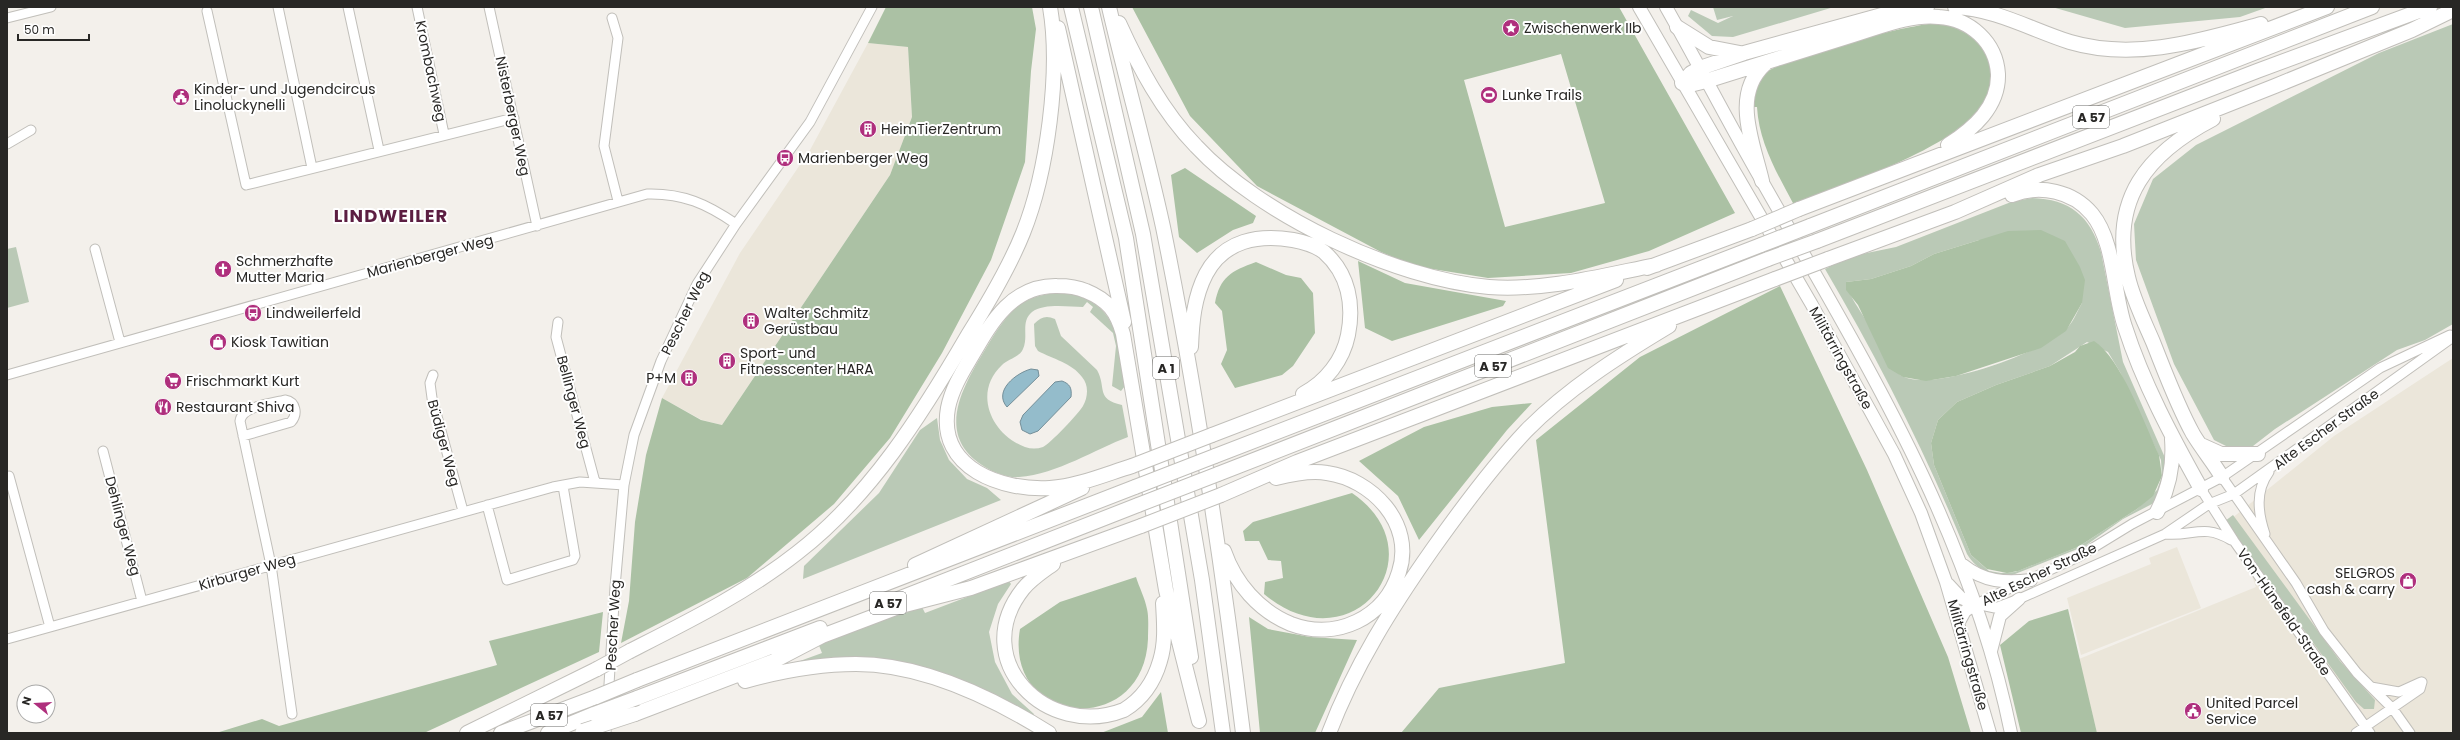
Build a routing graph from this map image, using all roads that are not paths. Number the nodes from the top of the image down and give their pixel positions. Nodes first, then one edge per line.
1 (51, 7) edge
2 (278, 7) edge
3 (348, 7) edge
4 (417, 7) edge
5 (489, 7) edge
6 (872, 7) edge
7 (1052, 7) edge
8 (1071, 7) edge
9 (1091, 7) edge
10 (1108, 7) edge
11 (1113, 7) edge
12 (1639, 7) edge
13 (1666, 7) edge
14 (1927, 7) edge
15 (1955, 7) edge
16 (2327, 7) edge
17 (2372, 7) edge
18 (2430, 7) edge
19 (2453, 10) edge
20 (207, 11) dead end
21 (7, 18) edge
22 (612, 18) dead end
23 (1677, 27) junction
24 (1744, 53) junction
25 (1767, 62) junction
26 (1700, 68) junction
27 (1706, 81) junction
28 (1682, 83) junction
29 (2275, 86) junction
30 (514, 118) junction
31 (32, 130) dead end
32 (444, 134) junction
33 (7, 144) edge
34 (378, 150) junction
35 (2054, 151) junction
36 (1926, 159) junction
37 (312, 168) junction
38 (1762, 181) junction
39 (618, 201) junction
40 (1955, 212) junction
41 (736, 224) junction
42 (537, 226) junction
43 (95, 249) dead end
44 (1656, 265) junction
45 (1702, 306) junction
46 (558, 322) dead end
47 (2453, 333) edge
48 (2453, 337) edge
49 (120, 342) junction
50 (1189, 370) junction
51 (7, 375) edge
52 (433, 375) dead end
53 (1265, 415) junction
54 (2172, 435) junction
55 (243, 436) junction
56 (1142, 443) junction
57 (2201, 445) junction
58 (103, 452) dead end
59 (2258, 454) junction
60 (1132, 466) junction
61 (2273, 467) junction
62 (9, 476) dead end
63 (2222, 477) junction
64 (595, 482) junction
65 (1254, 482) junction
66 (624, 485) junction
67 (563, 486) junction
68 (2201, 489) junction
69 (2234, 494) junction
70 (2209, 504) junction
71 (487, 505) junction
72 (463, 511) junction
73 (2157, 512) junction
74 (1213, 517) junction
75 (2165, 534) junction
76 (1158, 535) junction
77 (2234, 541) junction
78 (1090, 546) junction
79 (2271, 548) junction
80 (272, 565) junction
81 (1963, 565) junction
82 (2032, 580) junction
83 (1946, 582) junction
84 (867, 591) junction
85 (2019, 599) junction
86 (142, 601) junction
87 (1976, 604) junction
88 (1959, 622) junction
89 (50, 627) junction
90 (7, 639) edge
91 (1990, 652) junction
92 (2370, 686) junction
93 (695, 692) junction
94 (2393, 709) junction
95 (292, 714) dead end
96 (1200, 727) edge
97 (2367, 730) edge
98 (581, 732) edge
99 (467, 733) edge
100 (501, 733) edge
101 (548, 733) edge
102 (606, 733) edge
103 (1049, 733) edge
104 (1223, 733) edge
105 (1244, 733) edge
106 (1329, 733) edge
107 (1990, 733) edge
108 (2011, 733) edge
109 (2356, 733) edge
110 (2410, 733) edge

1 - 21 street
2 - 37 street
3 - 34 street
4 - 32 street, Krombachweg
5 - 30 street, Nisterberger Weg
6 - 41 street, Pescher Weg
7 - 56 highway
7 - 99 highway, bridge
8 - 96 highway, A 1
9 - 104 highway, A 1
10 - 50 highway
11 - 44 highway
12 - 28 main road, Militärringstraße
13 - 23 main road, Militärringstraße
14 - 24 highway
15 - 16 highway
16 - 36 highway
17 - 84 highway, A 57, bridge
18 - 35 highway, A 57
19 - 29 highway
20 - 37 street, Krombachweg
22 - 39 street
23 - 24 highway
23 - 26 main road, Militärringstraße
24 - 26 highway
25 - 27 highway
25 - 36 highway
25 - 38 highway
26 - 27 main road, Militärringstraße
26 - 28 highway
27 - 28 highway
27 - 38 main road, Militärringstraße
28 - 83 main road, Militärringstraße
29 - 40 highway
29 - 57 highway
30 - 32 street, Krombachweg
30 - 42 street, Nisterberger Weg
31 - 33 street
32 - 34 street, Krombachweg
34 - 37 street, Krombachweg
35 - 40 highway
35 - 101 highway, A 57, bridge
36 - 44 highway, bridge
38 - 81 main road, Militärringstraße
39 - 41 street, Marienberger Weg
39 - 42 street, Marienberger Weg
40 - 45 highway, bridge
40 - 54 highway
41 - 66 street, Pescher Weg
42 - 49 street, Marienberger Weg
43 - 49 street
44 - 53 highway
45 - 65 highway
45 - 106 highway
46 - 64 street, Bellinger Weg
47 - 59 street, Alte Escher Straße
48 - 61 street, Alte Escher Straße
49 - 51 street, Marienberger Weg
50 - 53 highway
50 - 74 highway
52 - 72 street, Büdiger Weg
53 - 60 highway, bridge
54 - 68 highway
54 - 73 highway
55 - 55 street
55 - 80 street
56 - 60 highway
56 - 76 highway
57 - 59 highway
57 - 63 highway
58 - 86 street, Dehlinger Weg
59 - 63 street, Alte Escher Straße
60 - 84 highway
61 - 69 street, Alte Escher Straße
61 - 79 street
62 - 89 street
63 - 68 street, Alte Escher Straße
63 - 69 street, Von-Hünefeld-Straße
64 - 66 street, Kirburger Weg
64 - 67 street, Kirburger Weg
65 - 74 highway
65 - 78 highway, bridge
66 - 102 street, Pescher Weg
67 - 71 street, Kirburger Weg
67 - 71 street
68 - 70 street, Von-Hünefeld-Straße
68 - 73 street, Alte Escher Straße
69 - 70 street, Alte Escher Straße
69 - 79 street, Von-Hünefeld-Straße
70 - 75 street, Alte Escher Straße
70 - 77 street, Von-Hünefeld-Straße
71 - 72 street, Kirburger Weg
72 - 80 street, Kirburger Weg
73 - 82 street, Alte Escher Straße
74 - 105 highway
75 - 77 street
75 - 85 street, Alte Escher Straße
76 - 78 highway
76 - 96 highway
77 - 97 street, Von-Hünefeld-Straße
78 - 93 highway
79 - 92 street, Von-Hünefeld-Straße
80 - 86 street, Kirburger Weg
80 - 95 street
81 - 82 main road
81 - 87 main road, Militärringstraße
82 - 87 street, Alte Escher Straße
83 - 87 main road
83 - 88 main road, Militärringstraße
84 - 100 highway, A 57, bridge
85 - 87 street, Alte Escher Straße
85 - 91 main road
86 - 89 street, Kirburger Weg
87 - 88 main road
87 - 91 main road, Militärringstraße
88 - 107 main road, Militärringstraße
89 - 90 street, Kirburger Weg
91 - 108 main road, Militärringstraße
92 - 94 street, Von-Hünefeld-Straße
92 - 94 street
93 - 98 highway, bridge
93 - 103 highway
94 - 97 street
94 - 110 street, Von-Hünefeld-Straße
97 - 109 street

